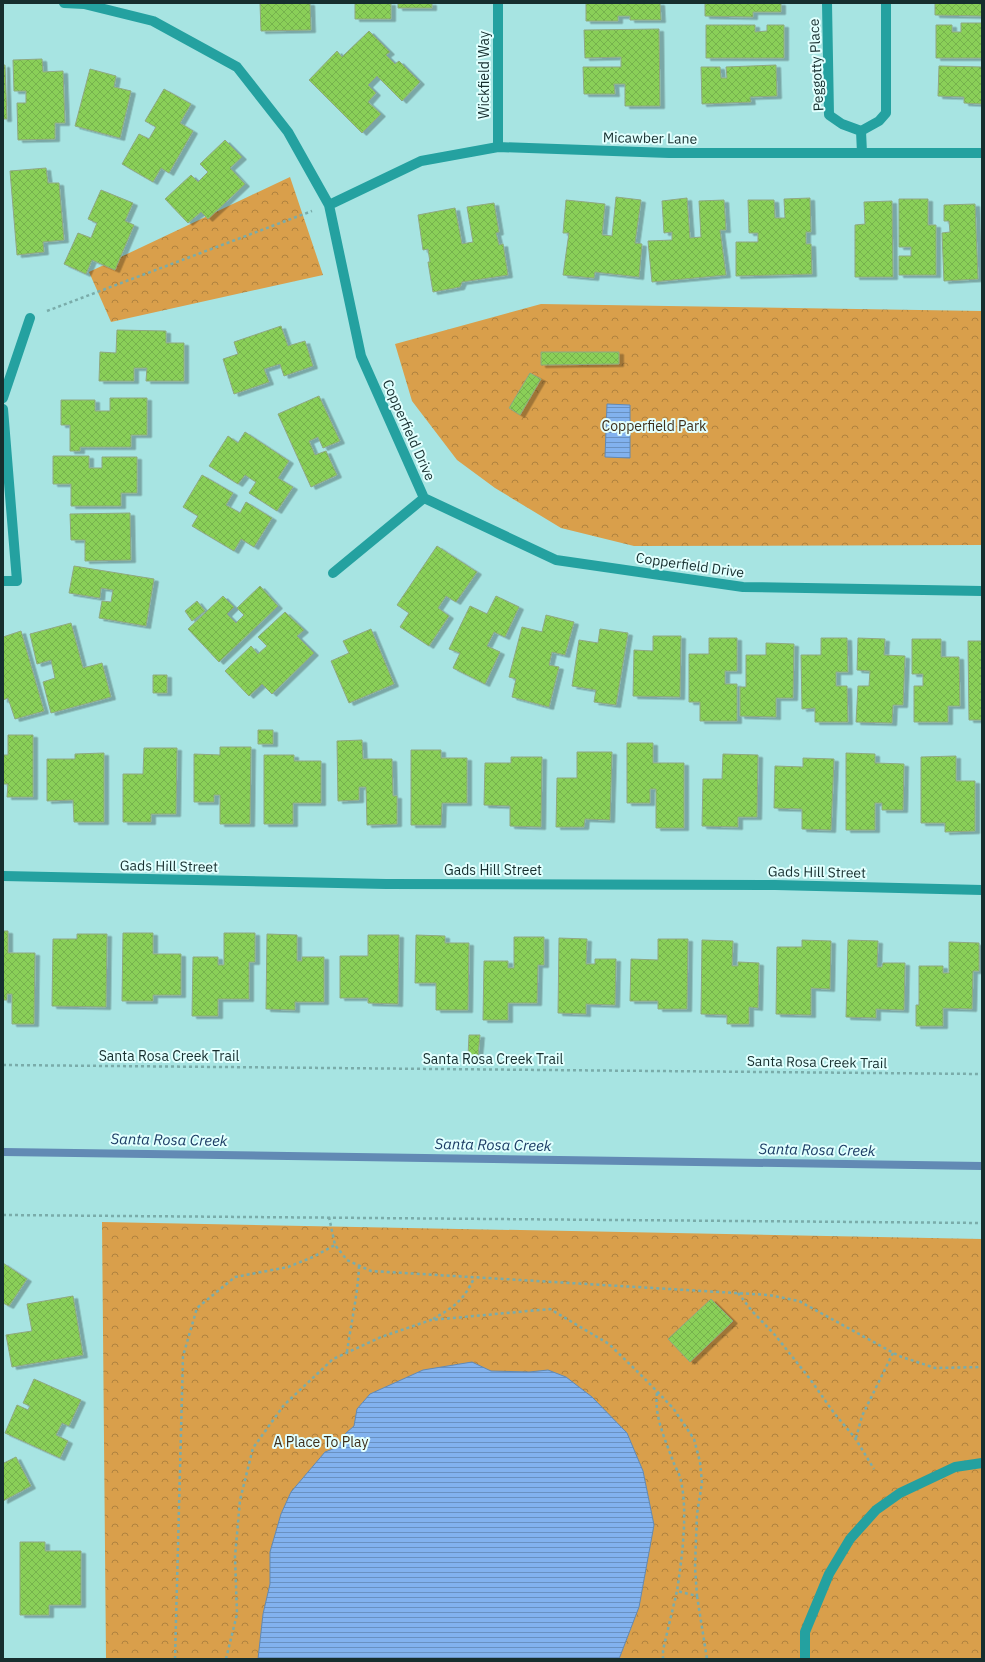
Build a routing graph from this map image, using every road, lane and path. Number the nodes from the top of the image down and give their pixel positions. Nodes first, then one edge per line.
1 (64, 3) edge
2 (84, 3) edge
3 (498, 3) edge
4 (827, 3) edge
5 (886, 3) edge
6 (861, 131) junction
7 (498, 147) junction
8 (982, 153) edge
9 (862, 154) junction
10 (329, 204) junction
11 (30, 318) joint
12 (3, 398) edge
13 (3, 409) edge
14 (424, 498) junction
15 (334, 573) dead end
16 (3, 581) edge
17 (982, 590) edge
18 (3, 876) edge
19 (982, 890) edge
20 (3, 1065) edge
21 (982, 1074) edge
22 (3, 1215) edge
23 (329, 1217) junction
24 (982, 1222) edge
25 (335, 1245) junction
26 (359, 1265) junction
27 (474, 1278) junction
28 (738, 1292) junction
29 (431, 1320) junction
30 (347, 1352) junction
31 (893, 1353) junction
32 (982, 1367) edge
33 (657, 1392) junction
34 (855, 1438) junction
35 (982, 1462) edge
36 (874, 1469) dead end
37 (678, 1591) junction
38 (697, 1596) junction
39 (175, 1659) edge
40 (226, 1659) edge
41 (663, 1659) edge
42 (708, 1659) edge
43 (805, 1659) edge

1 - 2 street, Copperfield Drive
2 - 10 street, Copperfield Drive
3 - 7 street, Wickfield Way
4 - 6 street, Peggotty Place
5 - 6 street
6 - 9 street
7 - 9 street, Micawber Lane
7 - 10 street, Micawber Lane
8 - 9 street, Micawber Lane
10 - 11 path
10 - 14 street, Copperfield Drive
11 - 12 street
13 - 16 street
14 - 15 street
14 - 17 street, Copperfield Drive
18 - 19 street, Gads Hill Street
20 - 21 path, Santa Rosa Creek Trail
22 - 23 path
23 - 24 path
23 - 25 path
25 - 26 path
25 - 39 path
26 - 27 path
26 - 30 path
27 - 28 path
27 - 29 path
28 - 31 path
28 - 34 path
29 - 30 path
29 - 33 path
30 - 40 path
31 - 32 path
31 - 34 path
33 - 37 path
33 - 38 path
34 - 36 path
35 - 43 street
37 - 38 path
37 - 41 path
38 - 42 path

